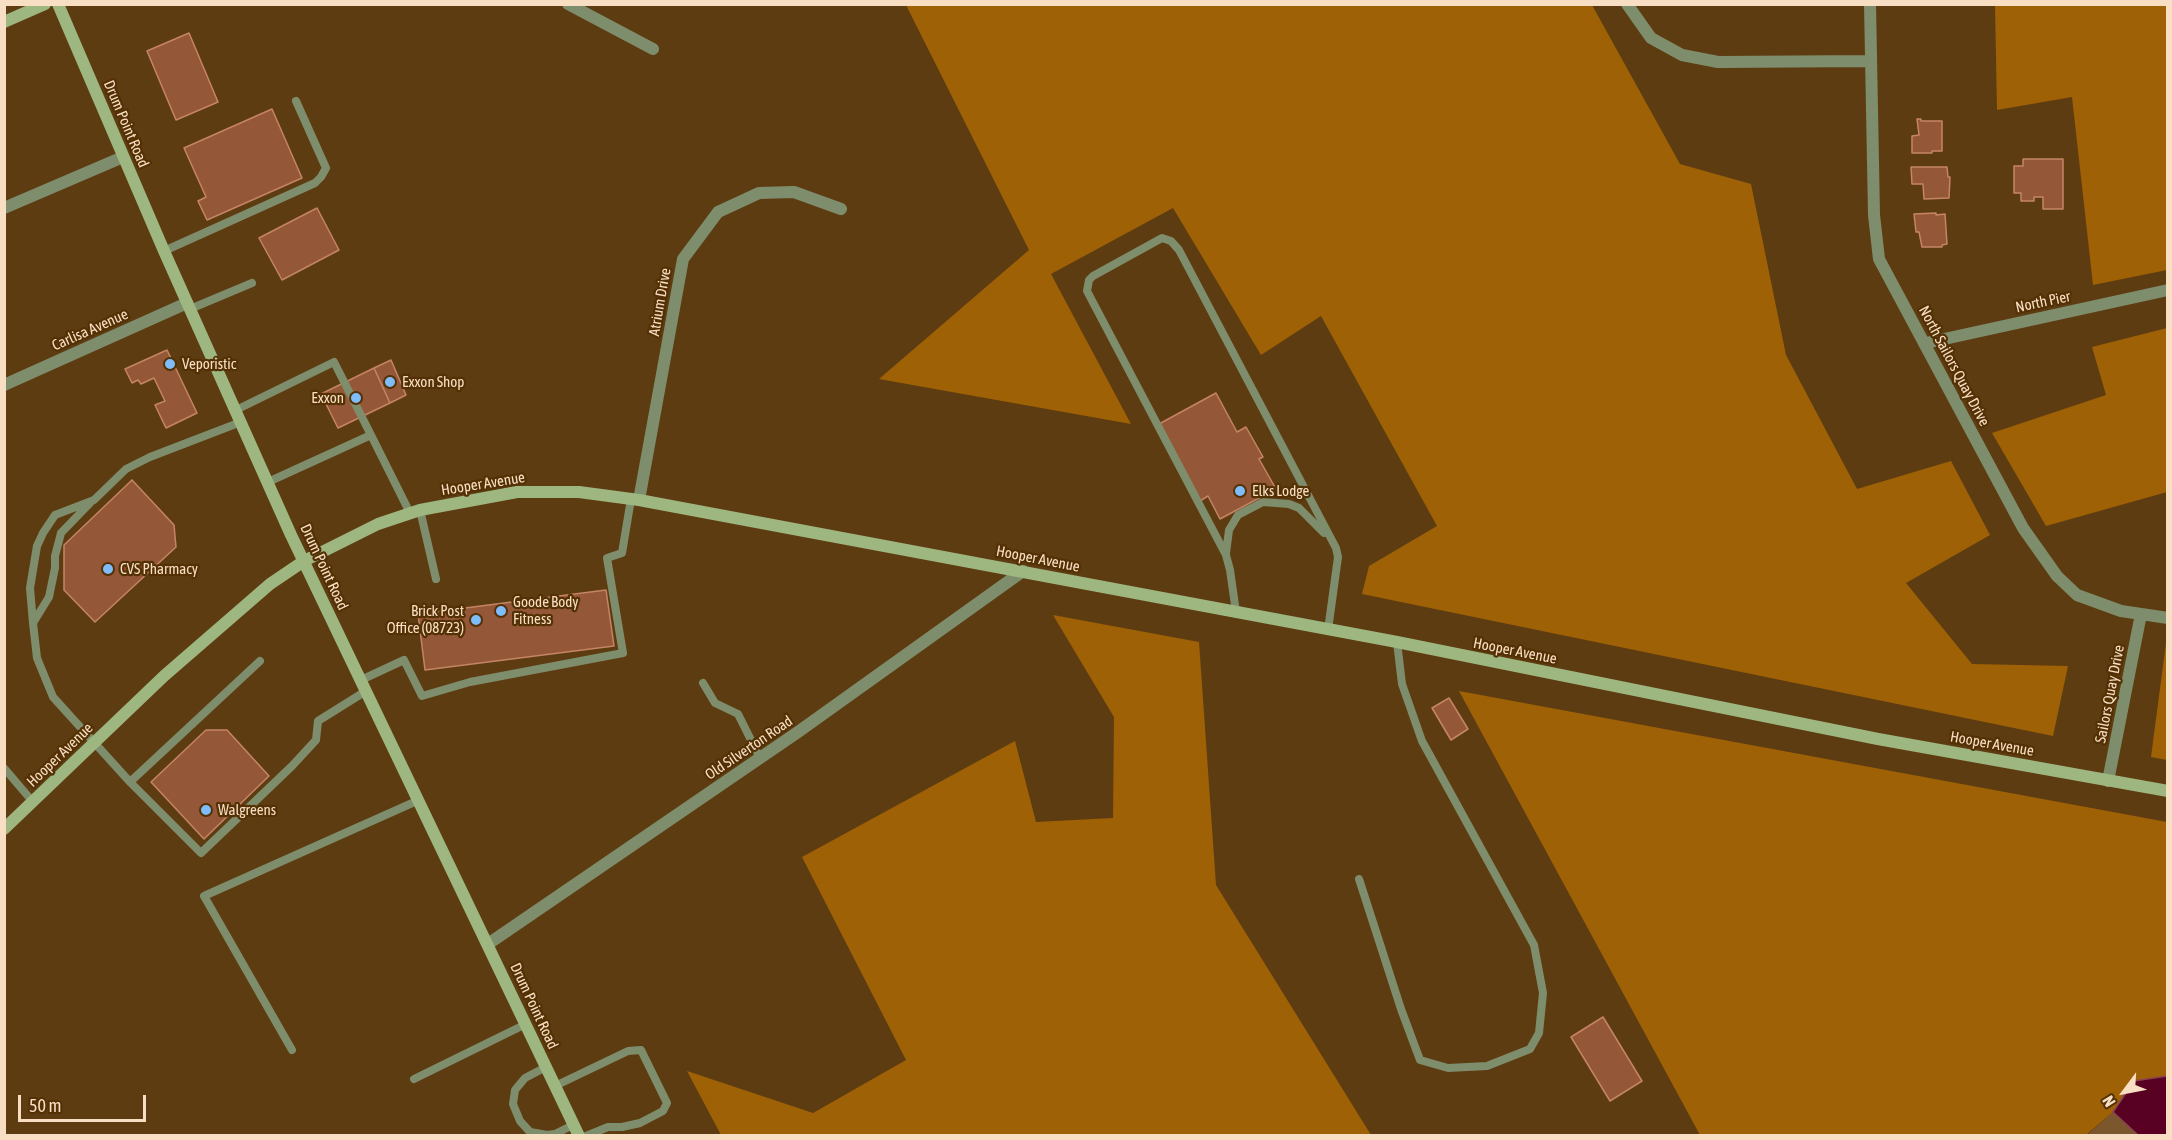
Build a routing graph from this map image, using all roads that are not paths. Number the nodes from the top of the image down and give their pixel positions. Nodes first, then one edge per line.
1 (45, 4) edge
2 (58, 4) edge
3 (568, 4) edge
4 (1627, 4) edge
5 (1870, 4) edge
6 (4, 22) edge
7 (653, 49) dead end
8 (1870, 61) junction
9 (296, 101) dead end
10 (123, 157) junction
11 (4, 208) edge
12 (840, 209) dead end
13 (164, 251) junction
14 (252, 283) dead end
15 (2168, 290) edge
16 (188, 306) junction
17 (1926, 343) junction
18 (4, 385) edge
19 (236, 410) junction
20 (241, 422) junction
21 (371, 435) junction
22 (268, 482) junction
23 (93, 500) junction
24 (635, 500) junction
25 (415, 511) junction
26 (1336, 548) junction
27 (1226, 555) junction
28 (304, 561) junction
29 (1023, 571) junction
30 (436, 579) dead end
31 (1236, 612) junction
32 (2141, 614) junction
33 (2168, 618) edge
34 (33, 623) junction
35 (1328, 630) junction
36 (1397, 642) junction
37 (260, 661) dead end
38 (703, 683) dead end
39 (364, 686) junction
40 (94, 744) junction
41 (760, 758) junction
42 (4, 768) edge
43 (2108, 781) junction
44 (130, 782) junction
45 (2168, 791) edge
46 (419, 800) junction
47 (33, 802) junction
48 (4, 829) edge
49 (1359, 879) dead end
50 (488, 944) junction
51 (526, 1024) junction
52 (292, 1050) dead end
53 (546, 1067) junction
54 (414, 1079) dead end
55 (555, 1086) junction
56 (576, 1130) edge
57 (586, 1136) edge

1 - 6 main road
2 - 10 main road, Drum Point Road
3 - 7 street
4 - 8 street
5 - 8 street, North Sailors Quay Drive
8 - 17 street, North Sailors Quay Drive
9 - 13 lane
10 - 11 street
10 - 13 main road, Drum Point Road
12 - 24 street, Atrium Drive
13 - 16 main road, Drum Point Road
14 - 16 lane
15 - 17 street, North Pier
16 - 18 street, Carlisa Avenue
16 - 19 main road, Drum Point Road
17 - 32 street, North Sailors Quay Drive
19 - 20 main road, Drum Point Road
19 - 21 lane
20 - 22 main road, Drum Point Road
20 - 23 lane
21 - 22 lane
21 - 25 lane
22 - 28 main road, Drum Point Road
23 - 34 lane
23 - 34 lane
24 - 25 main road, Hooper Avenue
24 - 29 main road, Hooper Avenue
24 - 39 lane
25 - 28 main road, Hooper Avenue
25 - 30 lane
26 - 27 lane
26 - 27 lane
26 - 35 lane
27 - 31 lane
28 - 39 main road, Drum Point Road
28 - 40 main road, Hooper Avenue
29 - 31 main road, Hooper Avenue
29 - 41 street, Old Silverton Road
31 - 35 main road, Hooper Avenue
32 - 33 street, North Sailors Quay Drive
32 - 43 street, Sailors Quay Drive
34 - 40 lane
35 - 36 main road, Hooper Avenue
36 - 43 main road, Hooper Avenue
36 - 49 lane
37 - 44 lane
38 - 41 lane
39 - 44 lane
39 - 46 main road, Drum Point Road
40 - 44 lane
40 - 47 main road, Hooper Avenue
41 - 50 street, Old Silverton Road
42 - 47 lane
43 - 45 main road, Hooper Avenue
46 - 50 main road, Drum Point Road
46 - 52 lane
47 - 48 main road, Hooper Avenue
50 - 51 main road, Drum Point Road
51 - 53 main road, Drum Point Road
51 - 54 lane
53 - 55 main road, Drum Point Road
53 - 56 lane
55 - 56 main road, Drum Point Road
55 - 57 lane

